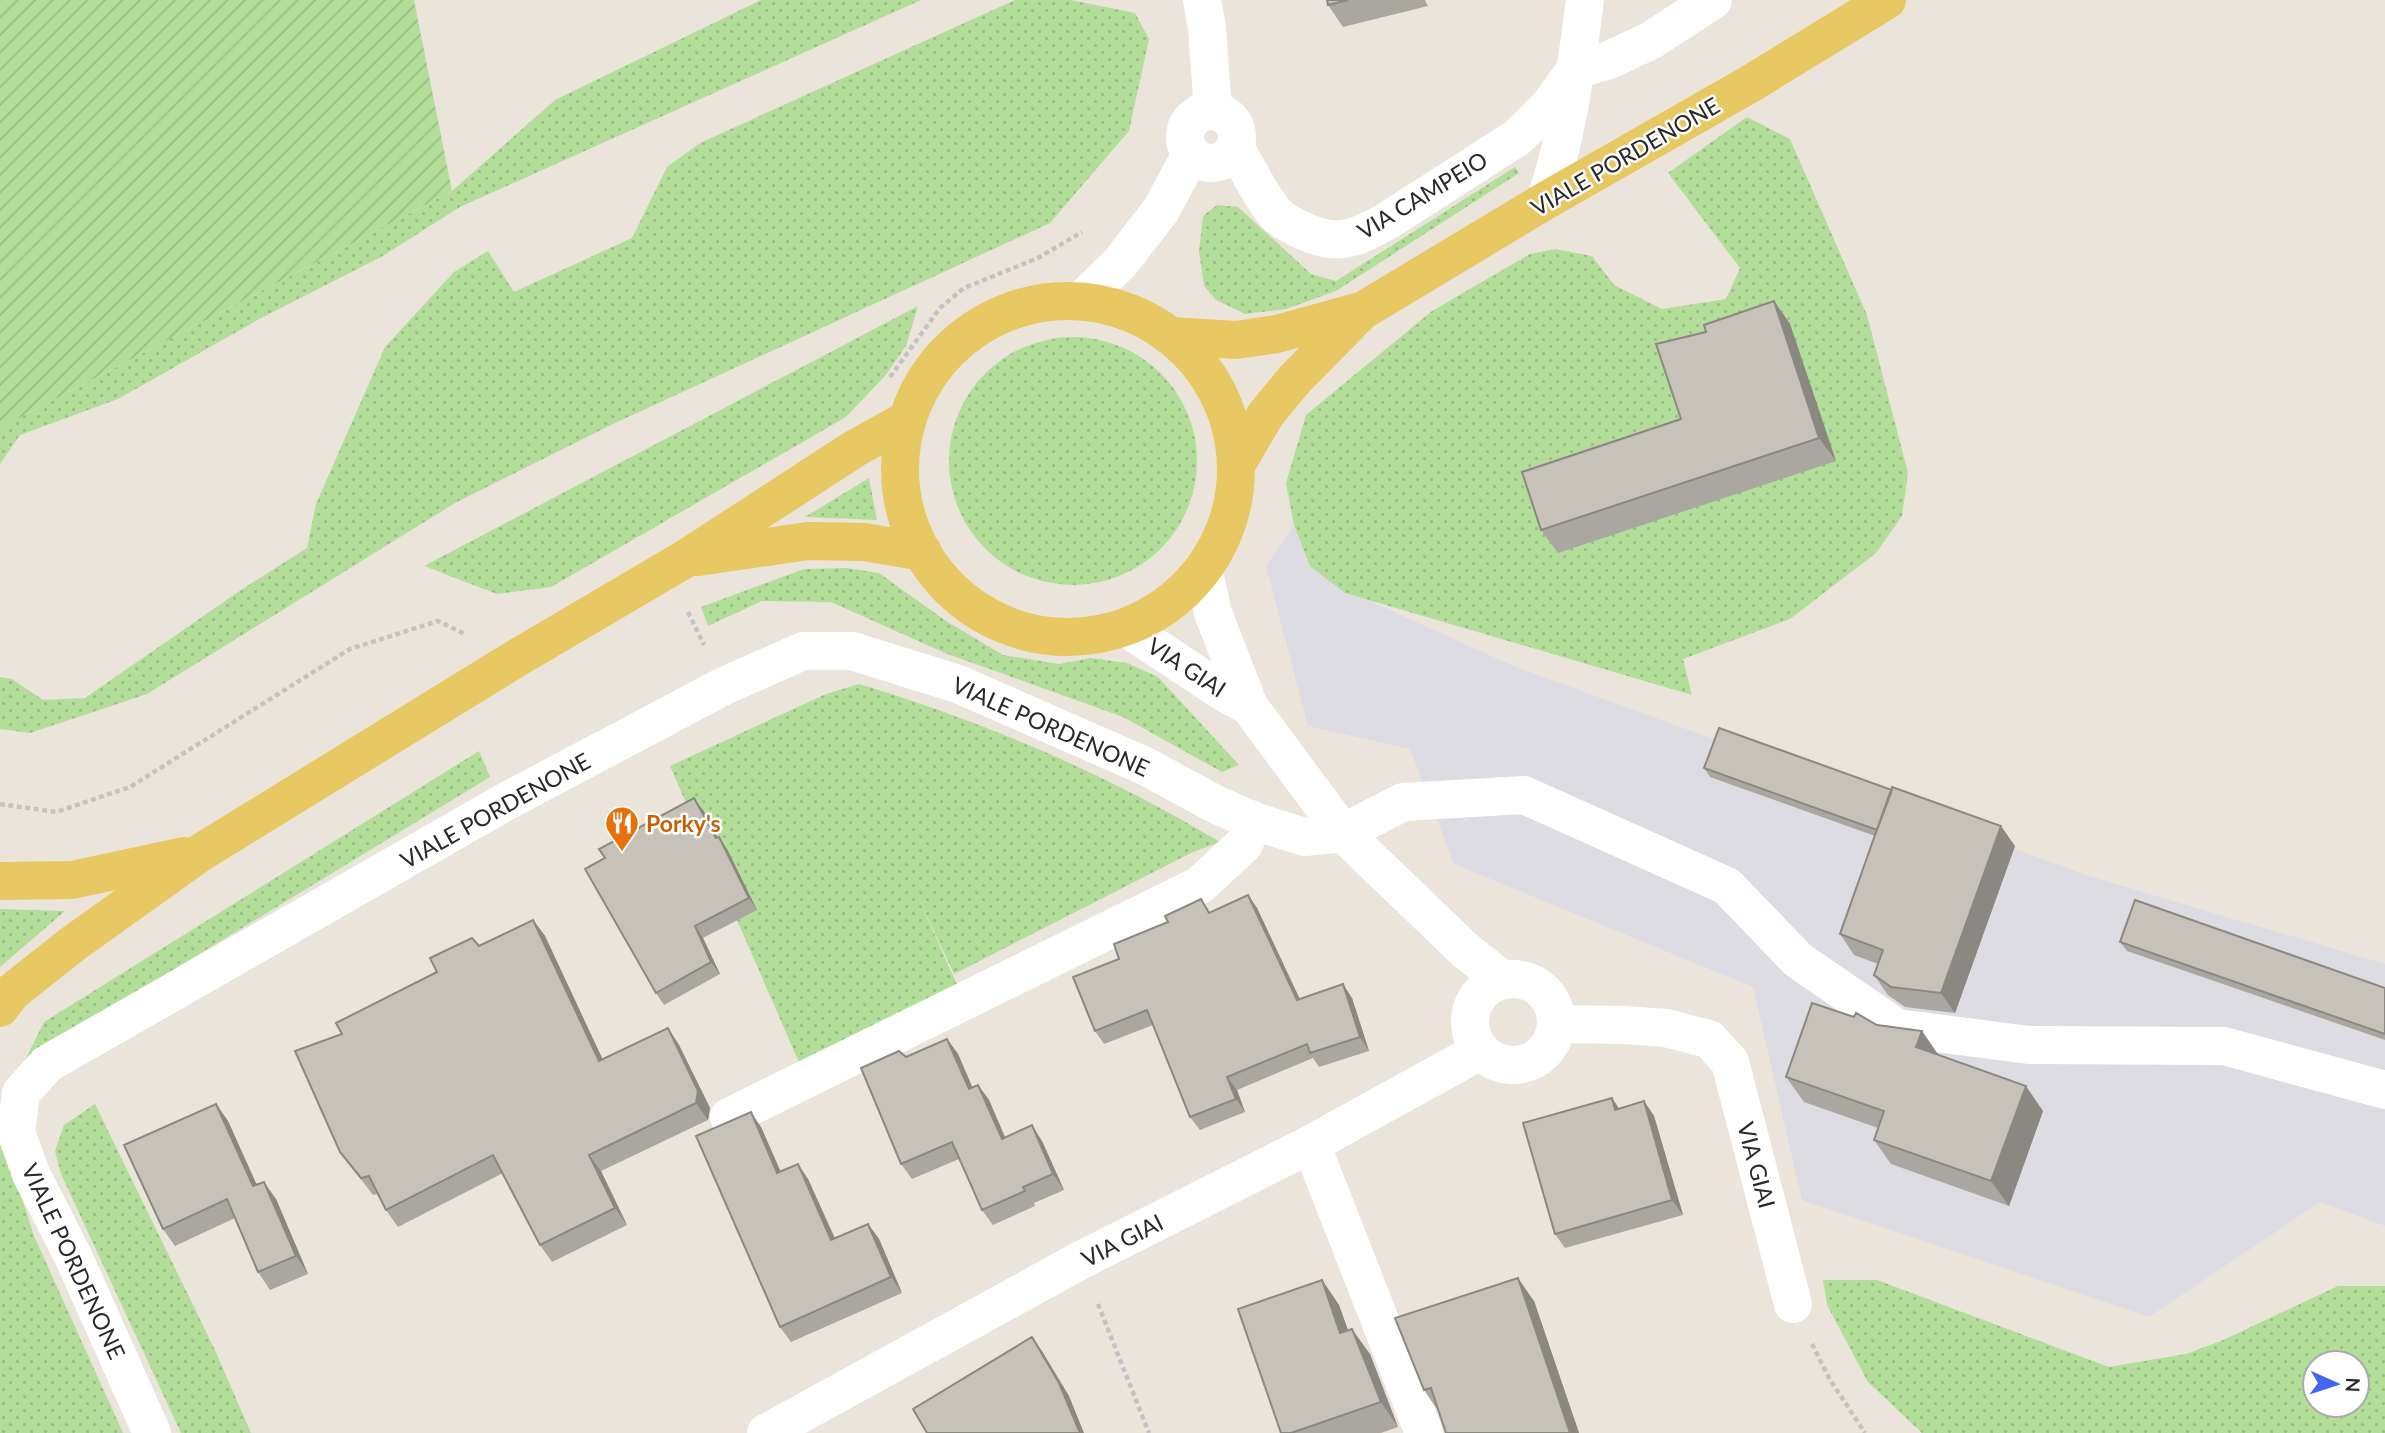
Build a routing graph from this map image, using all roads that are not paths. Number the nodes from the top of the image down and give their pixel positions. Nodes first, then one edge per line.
1 (1202, 0) edge
2 (1586, 0) edge
3 (1713, 0) edge
4 (1887, 0) edge
5 (1575, 71) junction
6 (1213, 111) junction
7 (1568, 116) junction
8 (1236, 149) junction
9 (1191, 154) junction
10 (1625, 156) junction
11 (1545, 201) junction
12 (1081, 301) junction
13 (1362, 311) junction
14 (1171, 336) junction
15 (908, 419) junction
16 (1236, 465) junction
17 (923, 552) junction
18 (676, 564) junction
19 (1203, 568) junction
20 (1125, 627) junction
21 (1249, 705) junction
22 (1254, 821) junction
23 (1343, 833) junction
24 (200, 853) junction
25 (0, 881) edge
26 (1503, 980) junction
27 (0, 1008) edge
28 (1556, 1024) junction
29 (1480, 1051) junction
30 (2385, 1090) edge
31 (729, 1117) dead end
32 (1311, 1144) junction
33 (1793, 1304) road end
34 (152, 1433) edge
35 (766, 1433) edge
36 (1424, 1433) edge

1 - 6 street
2 - 5 street, VIA CAMPEIO
3 - 5 street
4 - 10 main road, VIALE PORDENONE
5 - 7 street, VIA CAMPEIO
5 - 8 street, VIA CAMPEIO
6 - 8 street
6 - 9 street
7 - 10 street
7 - 11 street, VIA CAMPEIO
8 - 9 street
9 - 12 street
10 - 11 main road, VIALE PORDENONE
11 - 13 main road, VIALE PORDENONE
12 - 14 main road, VIALE PORDENONE
12 - 15 main road, VIALE PORDENONE
13 - 14 main road, VIALE PORDENONE
13 - 16 main road, VIALE PORDENONE
14 - 16 main road, VIALE PORDENONE
15 - 17 main road, VIALE PORDENONE
15 - 18 main road
16 - 19 main road, VIALE PORDENONE
17 - 18 main road
17 - 20 main road, VIALE PORDENONE
18 - 24 main road
19 - 20 main road, VIALE PORDENONE
19 - 21 street, VIA GIAI
20 - 21 street, VIA GIAI
21 - 23 street, VIA GIAI
22 - 23 street, VIALE PORDENONE
22 - 31 street
22 - 34 street, VIALE PORDENONE
23 - 26 street, VIA GIAI
23 - 30 street
24 - 25 main road
24 - 27 main road
26 - 28 street
26 - 29 street
28 - 29 street
28 - 33 street, VIA GIAI
29 - 32 street, VIA GIAI
32 - 35 street, VIA GIAI
32 - 36 street

